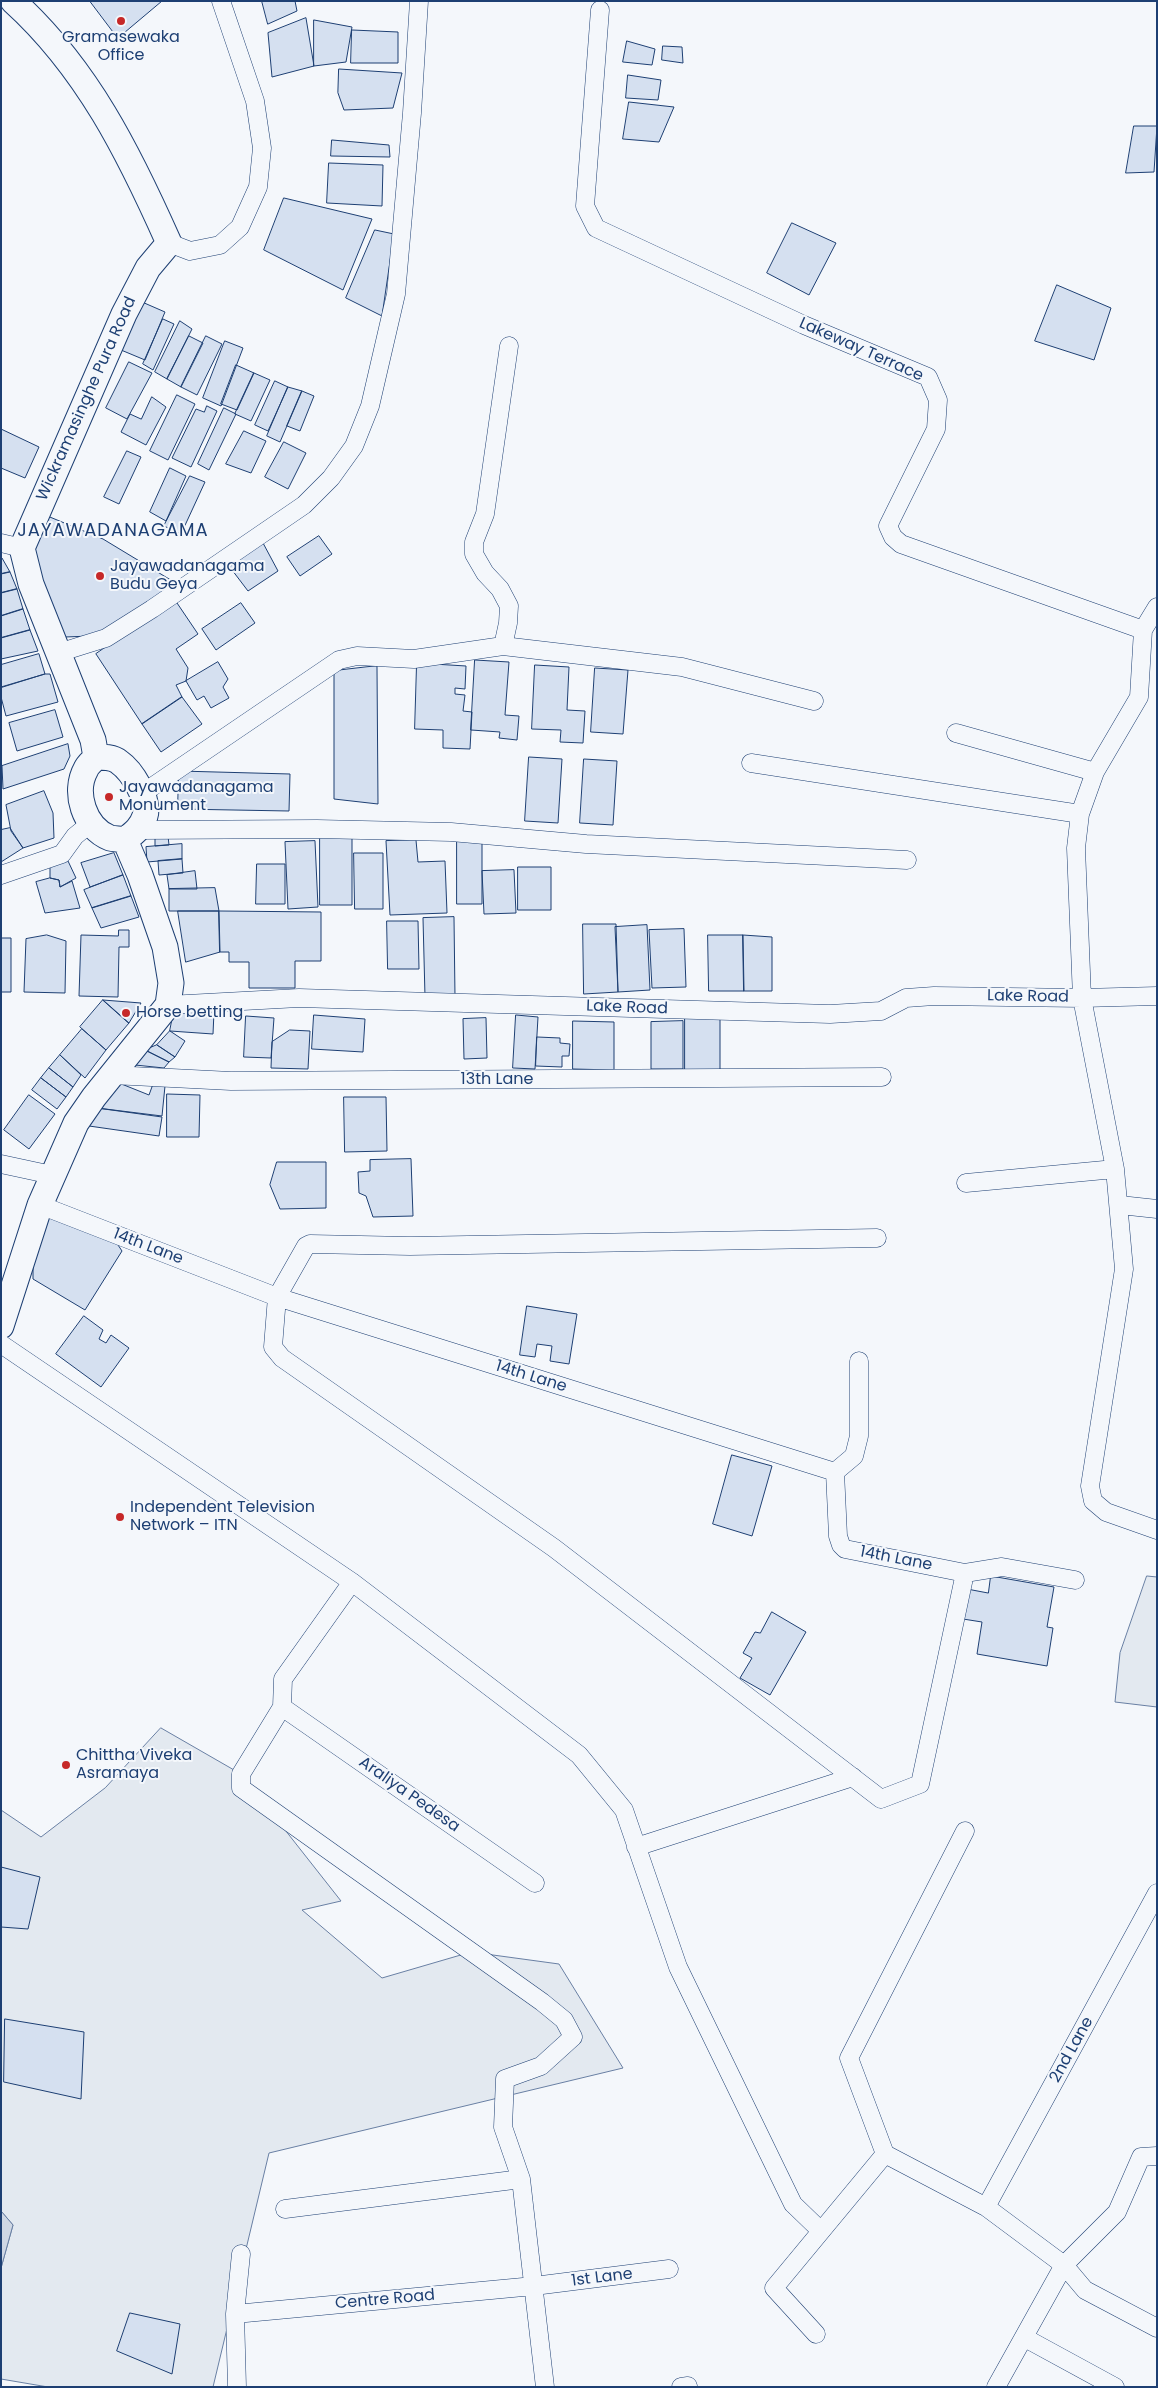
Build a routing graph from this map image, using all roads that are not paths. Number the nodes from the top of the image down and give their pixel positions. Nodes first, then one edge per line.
1 (13, 1) edge
2 (221, 1) edge
3 (419, 1) edge
4 (600, 10) dead end
5 (169, 243) junction
6 (509, 346) dead end
7 (12, 546) edge
8 (1157, 607) edge
9 (1143, 630) junction
10 (504, 646) junction
11 (58, 653) junction
12 (814, 701) dead end
13 (956, 733) dead end
14 (96, 757) junction
15 (751, 763) dead end
16 (1095, 772) junction
17 (143, 793) junction
18 (1080, 814) junction
19 (91, 823) junction
20 (132, 835) junction
21 (907, 860) dead end
22 (1, 875) edge
23 (1157, 996) edge
24 (1082, 998) junction
25 (168, 1005) junction
26 (112, 1075) junction
27 (882, 1078) dead end
28 (1, 1164) edge
29 (1115, 1169) junction
30 (52, 1175) junction
31 (966, 1183) dead end
32 (1120, 1205) junction
33 (40, 1206) junction
34 (1157, 1209) edge
35 (877, 1238) dead end
36 (277, 1297) junction
37 (1, 1326) edge
38 (1, 1344) edge
39 (859, 1361) dead end
40 (835, 1472) junction
41 (1157, 1530) edge
42 (965, 1573) junction
43 (1075, 1580) dead end
44 (352, 1582) junction
45 (282, 1707) junction
46 (853, 1777) junction
47 (965, 1831) dead end
48 (636, 1847) junction
49 (535, 1883) dead end
50 (1157, 1893) edge
51 (885, 2154) junction
52 (1157, 2156) edge
53 (521, 2179) junction
54 (986, 2207) junction
55 (285, 2210) dead end
56 (820, 2230) junction
57 (241, 2254) dead end
58 (1064, 2265) junction
59 (669, 2269) dead end
60 (534, 2286) junction
61 (235, 2314) junction
62 (1157, 2328) edge
63 (816, 2334) dead end
64 (1025, 2338) junction
65 (237, 2387) edge
66 (544, 2387) edge
67 (996, 2387) edge
68 (1115, 2387) edge

1 - 5 street
2 - 5 street
3 - 11 street
4 - 9 street, Lakeway Terrace
5 - 7 street, Wickramasinghe Pura Road
6 - 10 street
7 - 11 street, Wickramasinghe Pura Road
8 - 9 street, Lake Road
9 - 16 street, Lake Road
10 - 12 street
10 - 17 street
11 - 14 street, Wickramasinghe Pura Road
13 - 16 street
14 - 17 street
14 - 19 street
15 - 18 street
16 - 18 street, Lake Road
17 - 20 street
18 - 24 street, Lake Road
19 - 20 street
19 - 22 street
20 - 21 street
20 - 25 street
23 - 24 street
24 - 25 street, Lake Road
24 - 29 street, Lake Road
25 - 26 street
26 - 27 street, 13th Lane
26 - 30 street
28 - 30 street
29 - 31 street
29 - 32 street, Lake Road
30 - 33 street
32 - 34 street
32 - 41 street, Lake Road
33 - 36 street, 14th Lane
33 - 37 street
35 - 36 street
36 - 40 street, 14th Lane
36 - 46 street
38 - 44 street
39 - 40 street
40 - 42 street, 14th Lane
42 - 43 street
42 - 46 street
44 - 45 street
44 - 48 street
45 - 49 street, Araliya Pedesa
45 - 53 street
46 - 48 street
47 - 51 street
48 - 56 street
50 - 54 street, 2nd Lane
51 - 54 street
51 - 56 street
52 - 58 street
53 - 55 street
53 - 60 street
54 - 58 street
56 - 63 street
57 - 61 street
58 - 62 street
58 - 64 street
59 - 60 street, 1st Lane
60 - 61 street, Centre Road
60 - 66 street
61 - 65 street
64 - 67 street
64 - 68 street

